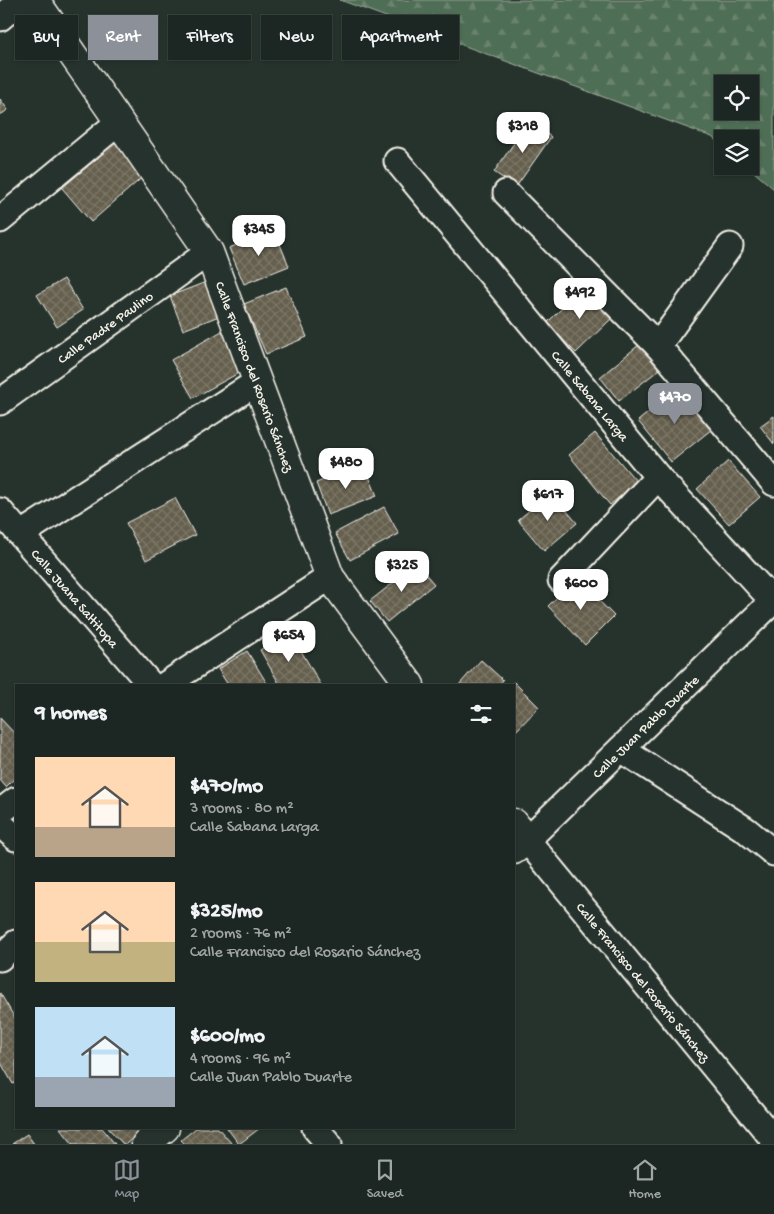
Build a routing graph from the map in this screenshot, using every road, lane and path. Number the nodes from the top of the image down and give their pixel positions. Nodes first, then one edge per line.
1 (21, 0) edge
2 (35, 0) edge
3 (0, 18) edge
4 (119, 122) junction
5 (397, 161) dead end
6 (506, 193) dead end
7 (0, 220) edge
8 (730, 246) dead end
9 (209, 252) junction
10 (658, 346) junction
11 (257, 382) junction
12 (0, 402) edge
13 (658, 477) junction
14 (774, 483) edge
15 (0, 511) edge
16 (21, 534) junction
17 (330, 577) junction
18 (561, 580) dead end
19 (773, 600) edge
20 (150, 684) edge
21 (167, 684) edge
22 (409, 684) edge
23 (621, 749) junction
24 (15, 801) edge
25 (0, 812) edge
26 (0, 824) edge
27 (15, 837) edge
28 (518, 837) edge
29 (774, 853) edge
30 (15, 944) edge
31 (0, 958) edge
32 (164, 1129) edge
33 (316, 1129) edge
34 (774, 1140) edge
35 (146, 1144) edge
36 (329, 1144) edge

1 - 3 street
2 - 4 street, Calle Francisco del Rosario Sánchez
4 - 7 street
4 - 9 street, Calle Francisco del Rosario Sánchez
5 - 13 street, Calle Sabana Larga
6 - 10 street
8 - 10 street
9 - 11 street, Calle Francisco del Rosario Sánchez
9 - 12 street, Calle Padre Paulino
10 - 14 street
11 - 16 street
11 - 17 street, Calle Francisco del Rosario Sánchez
13 - 18 street
13 - 19 street, Calle Sabana Larga
15 - 16 street, Calle Juana Saltitopa
16 - 20 street, Calle Juana Saltitopa
17 - 21 street
17 - 22 street, Calle Francisco del Rosario Sánchez
19 - 23 street, Calle Juan Pablo Duarte
23 - 28 street, Calle Juan Pablo Duarte
23 - 29 street
24 - 25 street
26 - 27 street
28 - 34 street, Calle Francisco del Rosario Sánchez
30 - 31 street
32 - 35 street
33 - 36 street

